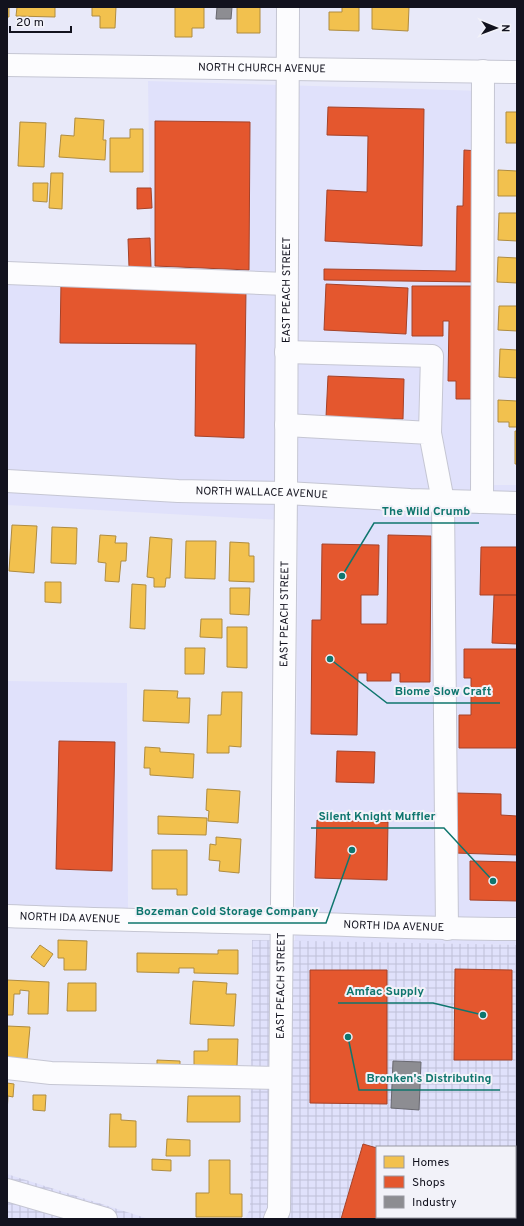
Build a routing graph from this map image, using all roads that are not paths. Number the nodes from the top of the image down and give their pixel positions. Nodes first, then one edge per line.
1 (288, 7) edge
2 (7, 65) edge
3 (288, 70) junction
4 (483, 72) junction
5 (517, 72) edge
6 (7, 273) edge
7 (286, 284) junction
8 (286, 352) junction
9 (286, 425) junction
10 (430, 434) junction
11 (7, 481) edge
12 (286, 493) junction
13 (443, 500) junction
14 (482, 502) junction
15 (517, 503) edge
16 (7, 916) edge
17 (283, 923) junction
18 (447, 929) junction
19 (517, 929) edge
20 (7, 1068) edge
21 (280, 1078) junction
22 (7, 1190) edge
23 (106, 1219) edge
24 (275, 1219) edge

1 - 3 street, EAST PEACH STREET
2 - 3 street, NORTH CHURCH AVENUE
3 - 4 street, NORTH CHURCH AVENUE
3 - 7 street, EAST PEACH STREET
4 - 5 street, NORTH CHURCH AVENUE
4 - 14 street
6 - 7 street
7 - 8 street, EAST PEACH STREET
8 - 9 street, EAST PEACH STREET
8 - 10 street
9 - 10 street
9 - 12 street, EAST PEACH STREET
10 - 13 street
11 - 12 street, NORTH WALLACE AVENUE
12 - 13 street, NORTH WALLACE AVENUE
12 - 17 street, EAST PEACH STREET
13 - 14 street, NORTH WALLACE AVENUE
13 - 18 street
14 - 15 street, NORTH WALLACE AVENUE
16 - 17 street, NORTH IDA AVENUE
17 - 18 street, NORTH IDA AVENUE
17 - 21 street, EAST PEACH STREET
18 - 19 street, NORTH IDA AVENUE
20 - 21 street
21 - 24 street, EAST PEACH STREET
22 - 23 street

